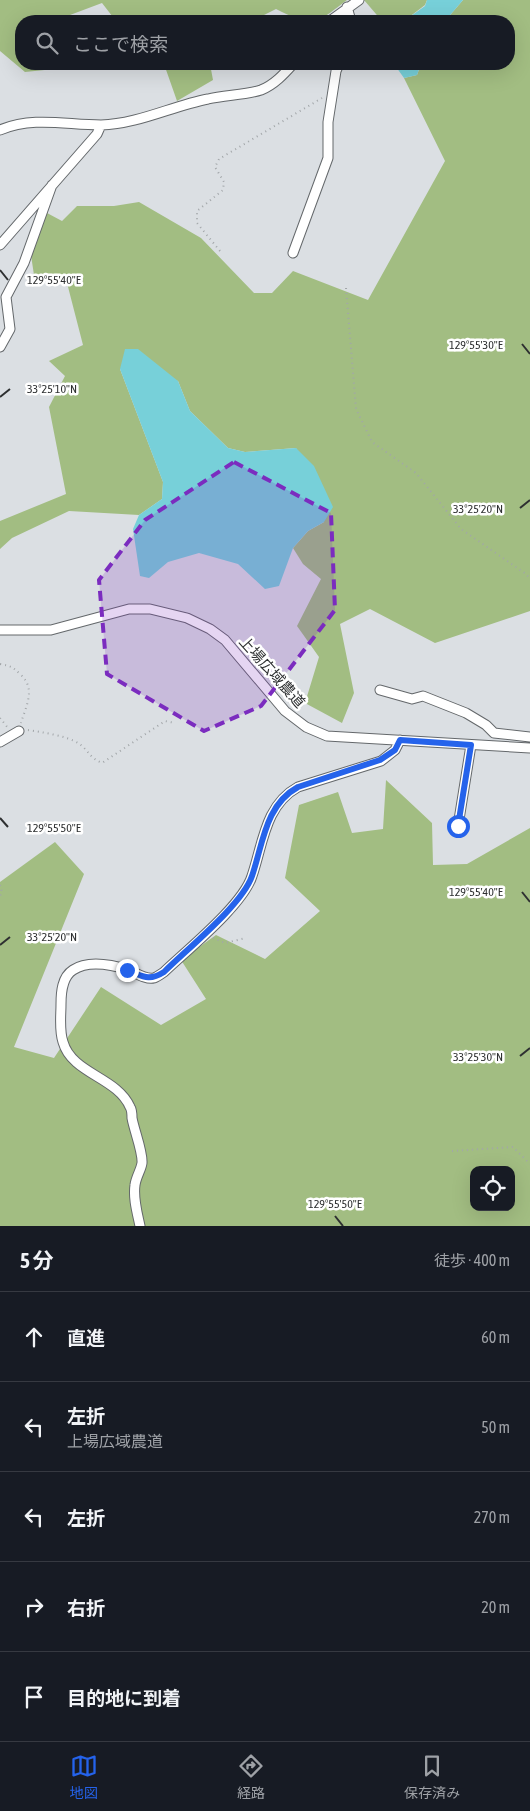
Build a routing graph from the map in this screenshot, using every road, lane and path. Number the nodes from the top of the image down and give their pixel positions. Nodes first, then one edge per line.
1 (359, 0) edge
2 (347, 7) junction
3 (337, 15) edge
4 (349, 15) edge
5 (287, 70) edge
6 (337, 70) edge
7 (333, 91) junction
8 (101, 125) junction
9 (0, 130) edge
10 (52, 185) junction
11 (0, 245) edge
12 (220, 251) dead end
13 (293, 253) dead end
14 (346, 288) dead end
15 (0, 346) edge
16 (530, 579) edge
17 (0, 630) edge
18 (0, 664) edge
19 (380, 690) dead end
20 (0, 718) edge
21 (175, 723) dead end
22 (15, 733) junction
23 (530, 737) edge
24 (400, 740) junction
25 (0, 742) edge
26 (471, 745) junction
27 (530, 748) edge
28 (458, 826) dead end
29 (0, 885) edge
30 (0, 896) edge
31 (204, 934) junction
32 (246, 938) dead end
33 (452, 1151) dead end
34 (530, 1164) edge
35 (140, 1226) edge

1 - 2 street
2 - 3 street
2 - 4 street
5 - 8 street
6 - 7 street
7 - 12 path
7 - 13 street
8 - 9 street
8 - 10 street
10 - 11 street
10 - 15 street
14 - 16 path
17 - 24 street, 上場広域農道
18 - 22 path
19 - 23 street
20 - 22 path
21 - 22 path
22 - 25 street
24 - 26 street, 上場広域農道
24 - 31 street
26 - 27 street, 上場広域農道
26 - 28 street
29 - 30 path
31 - 32 path
31 - 35 street
33 - 34 path

